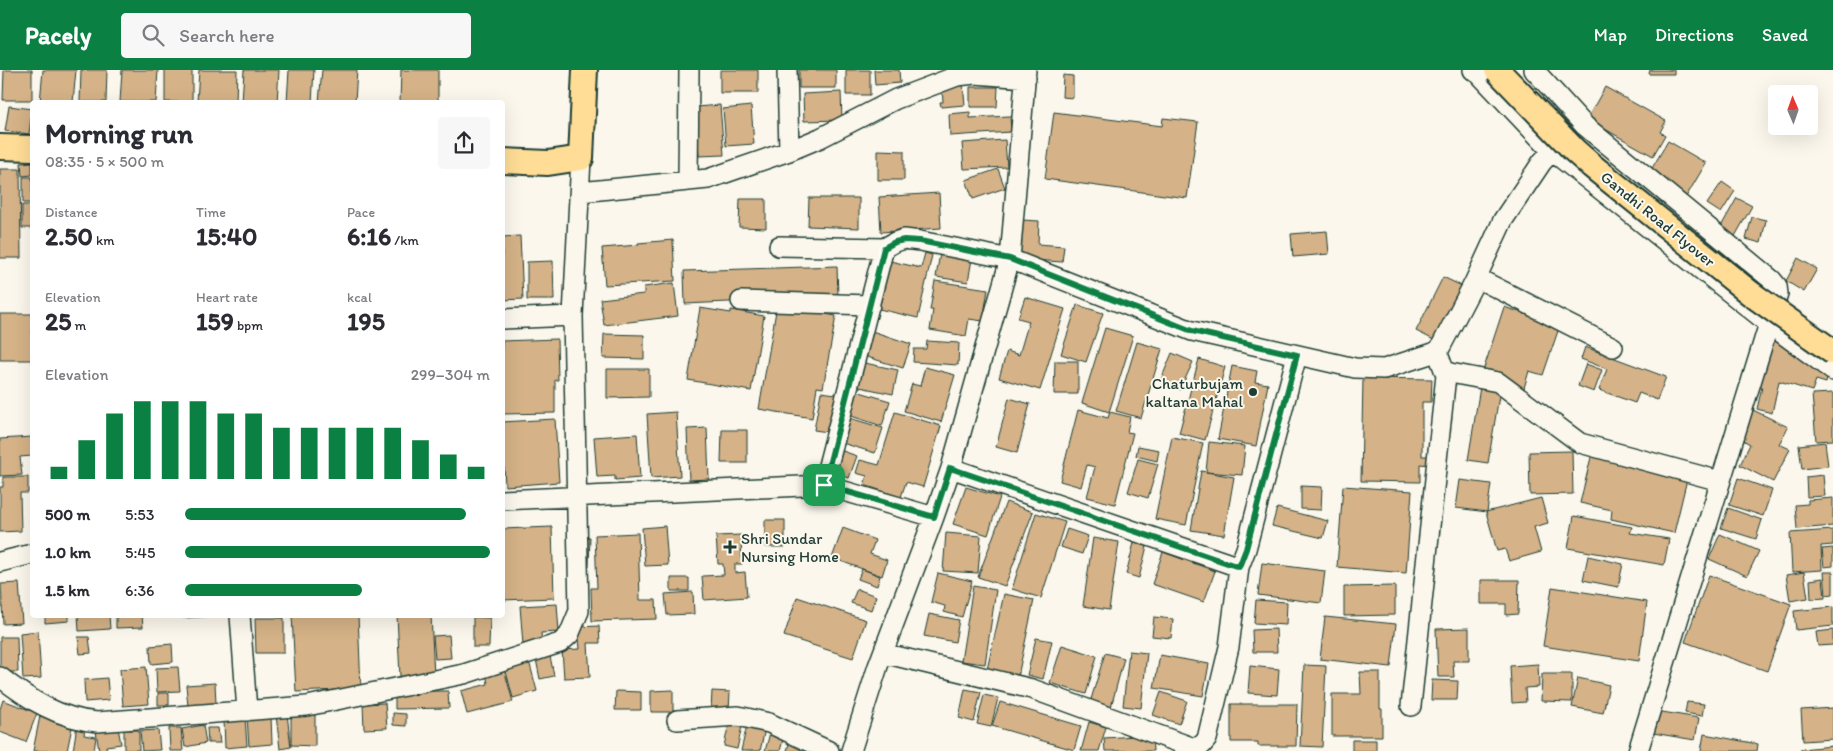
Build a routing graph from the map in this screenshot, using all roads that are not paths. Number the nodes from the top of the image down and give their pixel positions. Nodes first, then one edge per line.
1 (585, 70) edge
2 (689, 70) edge
3 (787, 70) edge
4 (1473, 70) edge
5 (1497, 70) edge
6 (1534, 70) edge
7 (1026, 74) edge
8 (0, 147) edge
9 (30, 148) edge
10 (790, 151) junction
11 (1552, 151) junction
12 (581, 158) junction
13 (505, 161) edge
14 (688, 181) junction
15 (580, 192) junction
16 (780, 246) dead end
17 (884, 248) junction
18 (1010, 259) junction
19 (1477, 278) junction
20 (741, 301) dead end
21 (870, 305) junction
22 (573, 316) junction
23 (505, 319) edge
24 (1768, 323) junction
25 (1613, 347) dead end
26 (1437, 352) junction
27 (1833, 352) edge
28 (1297, 355) junction
29 (1833, 371) edge
30 (1446, 372) junction
31 (950, 468) junction
32 (1720, 481) junction
33 (824, 485) junction
34 (577, 496) junction
35 (505, 500) edge
36 (934, 517) junction
37 (30, 554) edge
38 (0, 562) edge
39 (1239, 567) junction
40 (240, 618) edge
41 (881, 660) junction
42 (0, 677) edge
43 (1411, 706) dead end
44 (248, 711) junction
45 (676, 720) dead end
46 (830, 751) edge
47 (851, 751) edge
48 (1638, 751) edge

1 - 12 main road
2 - 14 street
3 - 10 street
4 - 11 street
5 - 27 main road, Gandhi Road Flyover, bridge
6 - 24 street
7 - 10 street
7 - 18 street
8 - 9 main road
10 - 14 street
11 - 19 street
11 - 24 street
12 - 13 main road
12 - 15 street
14 - 15 street
15 - 22 street
16 - 17 street
17 - 18 street
17 - 21 street
18 - 28 street
18 - 31 street
19 - 25 street
19 - 26 street
20 - 21 street
21 - 33 street
22 - 23 street
22 - 34 street
24 - 29 street
24 - 32 street
26 - 28 street
26 - 30 street
28 - 39 street
30 - 32 street
30 - 43 street
31 - 36 street
31 - 39 street
32 - 48 street
33 - 34 street
33 - 36 street
34 - 35 street
34 - 44 street
36 - 41 street
37 - 38 street
39 - 41 street
40 - 44 street
41 - 47 street
42 - 44 street
45 - 46 street

